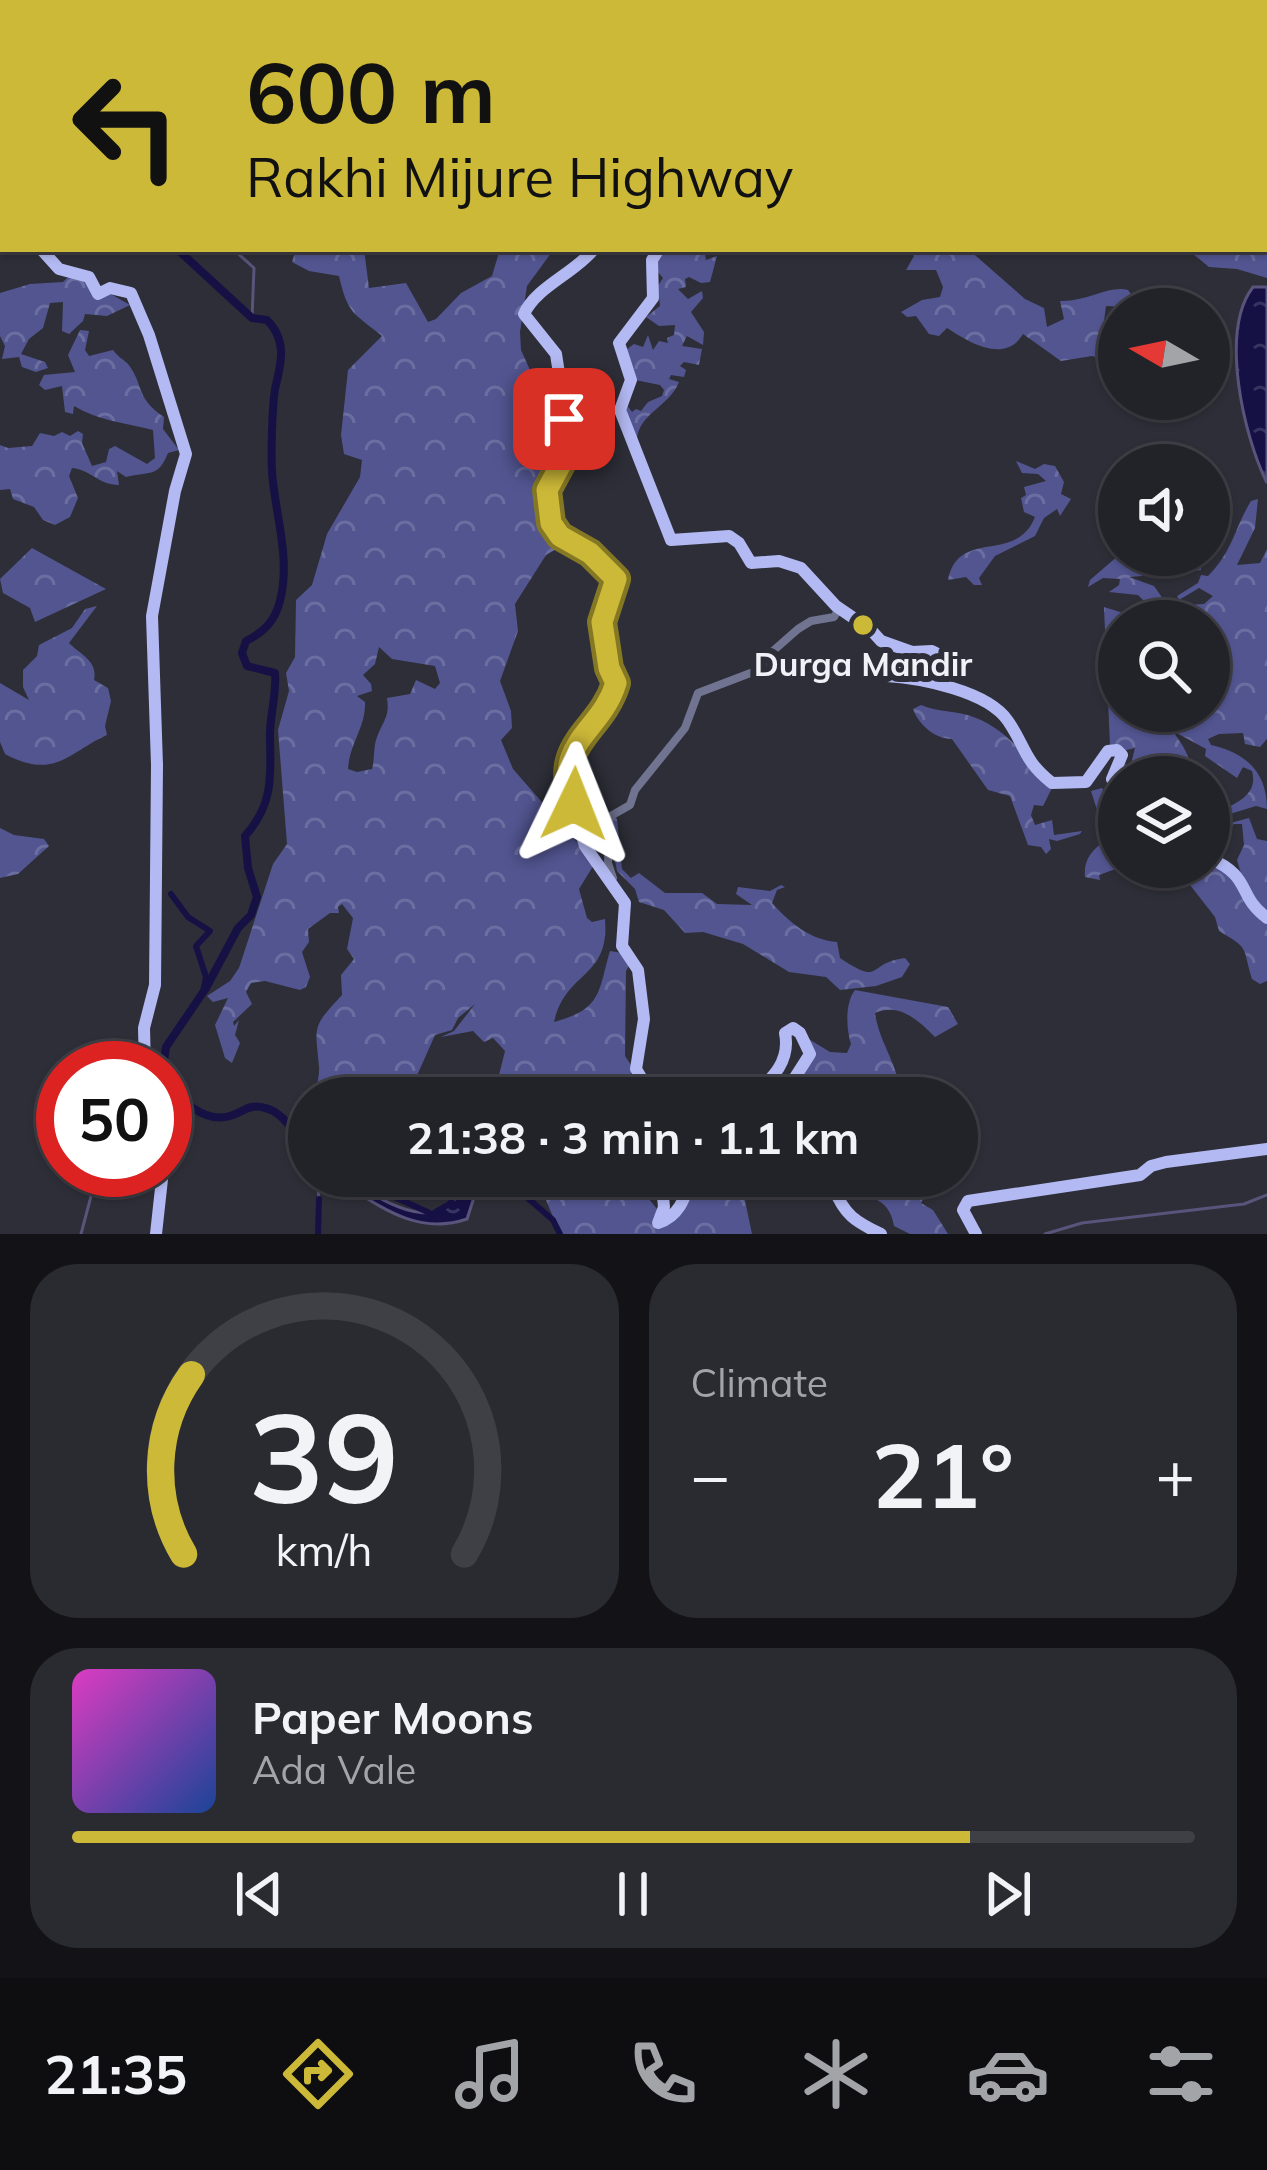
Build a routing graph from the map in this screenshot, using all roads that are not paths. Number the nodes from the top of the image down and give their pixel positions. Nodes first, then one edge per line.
1 (44, 252) edge
2 (591, 252) edge
3 (657, 252) edge
4 (839, 608) junction
5 (1098, 764) edge
6 (1230, 871) edge
7 (614, 885) junction
8 (1267, 918) edge
9 (144, 1041) edge
10 (641, 1077) edge
11 (774, 1077) edge
12 (795, 1077) edge
13 (1267, 1149) edge
14 (160, 1197) edge
15 (663, 1197) edge
16 (684, 1197) edge
17 (838, 1197) edge
18 (156, 1234) edge
19 (881, 1234) edge
20 (976, 1234) edge

1 - 9 main road
2 - 7 main road
3 - 4 main road
4 - 5 main road
4 - 7 street
6 - 8 main road
7 - 10 main road
11 - 12 main road
13 - 20 main road
14 - 18 main road
15 - 16 main road
17 - 19 main road

